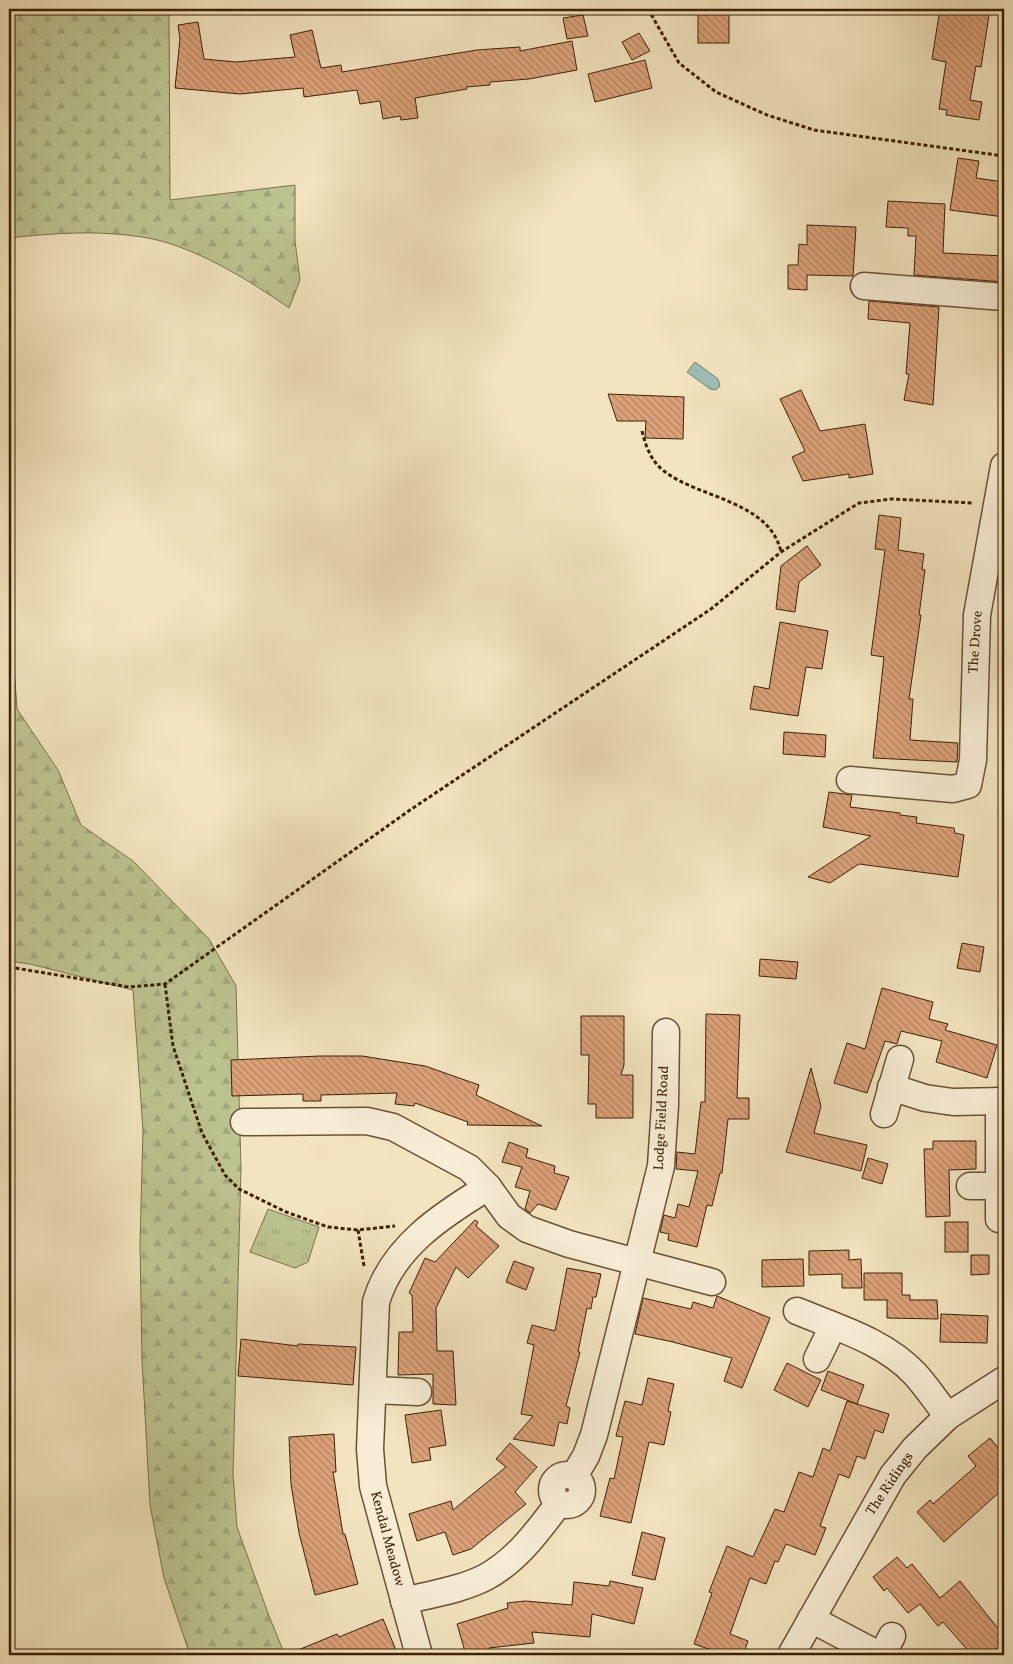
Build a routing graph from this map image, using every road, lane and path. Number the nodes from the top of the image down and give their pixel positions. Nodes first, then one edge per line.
1 (396, 9) edge
2 (440, 9) edge
3 (648, 9) edge
4 (1004, 156) edge
5 (864, 286) dead end
6 (1004, 297) edge
7 (642, 431) dead end
8 (1004, 466) edge
9 (1000, 505) edge
10 (781, 552) junction
11 (850, 780) dead end
12 (9, 967) edge
13 (165, 984) junction
14 (666, 1032) dead end
15 (900, 1059) dead end
16 (891, 1088) junction
17 (1002, 1101) edge
18 (884, 1114) dead end
19 (244, 1122) dead end
20 (488, 1186) junction
21 (970, 1186) dead end
22 (999, 1186) junction
23 (999, 1219) dead end
24 (403, 1224) dead end
25 (636, 1261) junction
26 (712, 1282) dead end
27 (797, 1311) dead end
28 (833, 1326) junction
29 (817, 1359) dead end
30 (1004, 1380) edge
31 (373, 1390) junction
32 (418, 1392) dead end
33 (948, 1416) junction
34 (404, 1601) junction
35 (811, 1619) junction
36 (884, 1649) edge
37 (419, 1655) edge
38 (791, 1655) edge

1 - 2 path
3 - 4 path
5 - 6 street
7 - 10 path
8 - 9 street, The Drove
9 - 10 path
9 - 11 street, The Drove
10 - 13 path
12 - 13 path
13 - 24 path
14 - 25 street, Lodge Field Road
15 - 16 street
16 - 17 street
16 - 18 street
17 - 22 street
19 - 20 street
20 - 25 street
20 - 31 street, Kendal Meadow
21 - 22 street
22 - 23 street
25 - 26 street
25 - 34 street, Lodge Field Road
27 - 28 street
28 - 29 street
28 - 33 street
30 - 33 street, The Ridings
31 - 32 street
31 - 34 street, Kendal Meadow
33 - 35 street, The Ridings
34 - 37 street, Kendal Meadow
35 - 36 street
35 - 38 street, The Ridings

